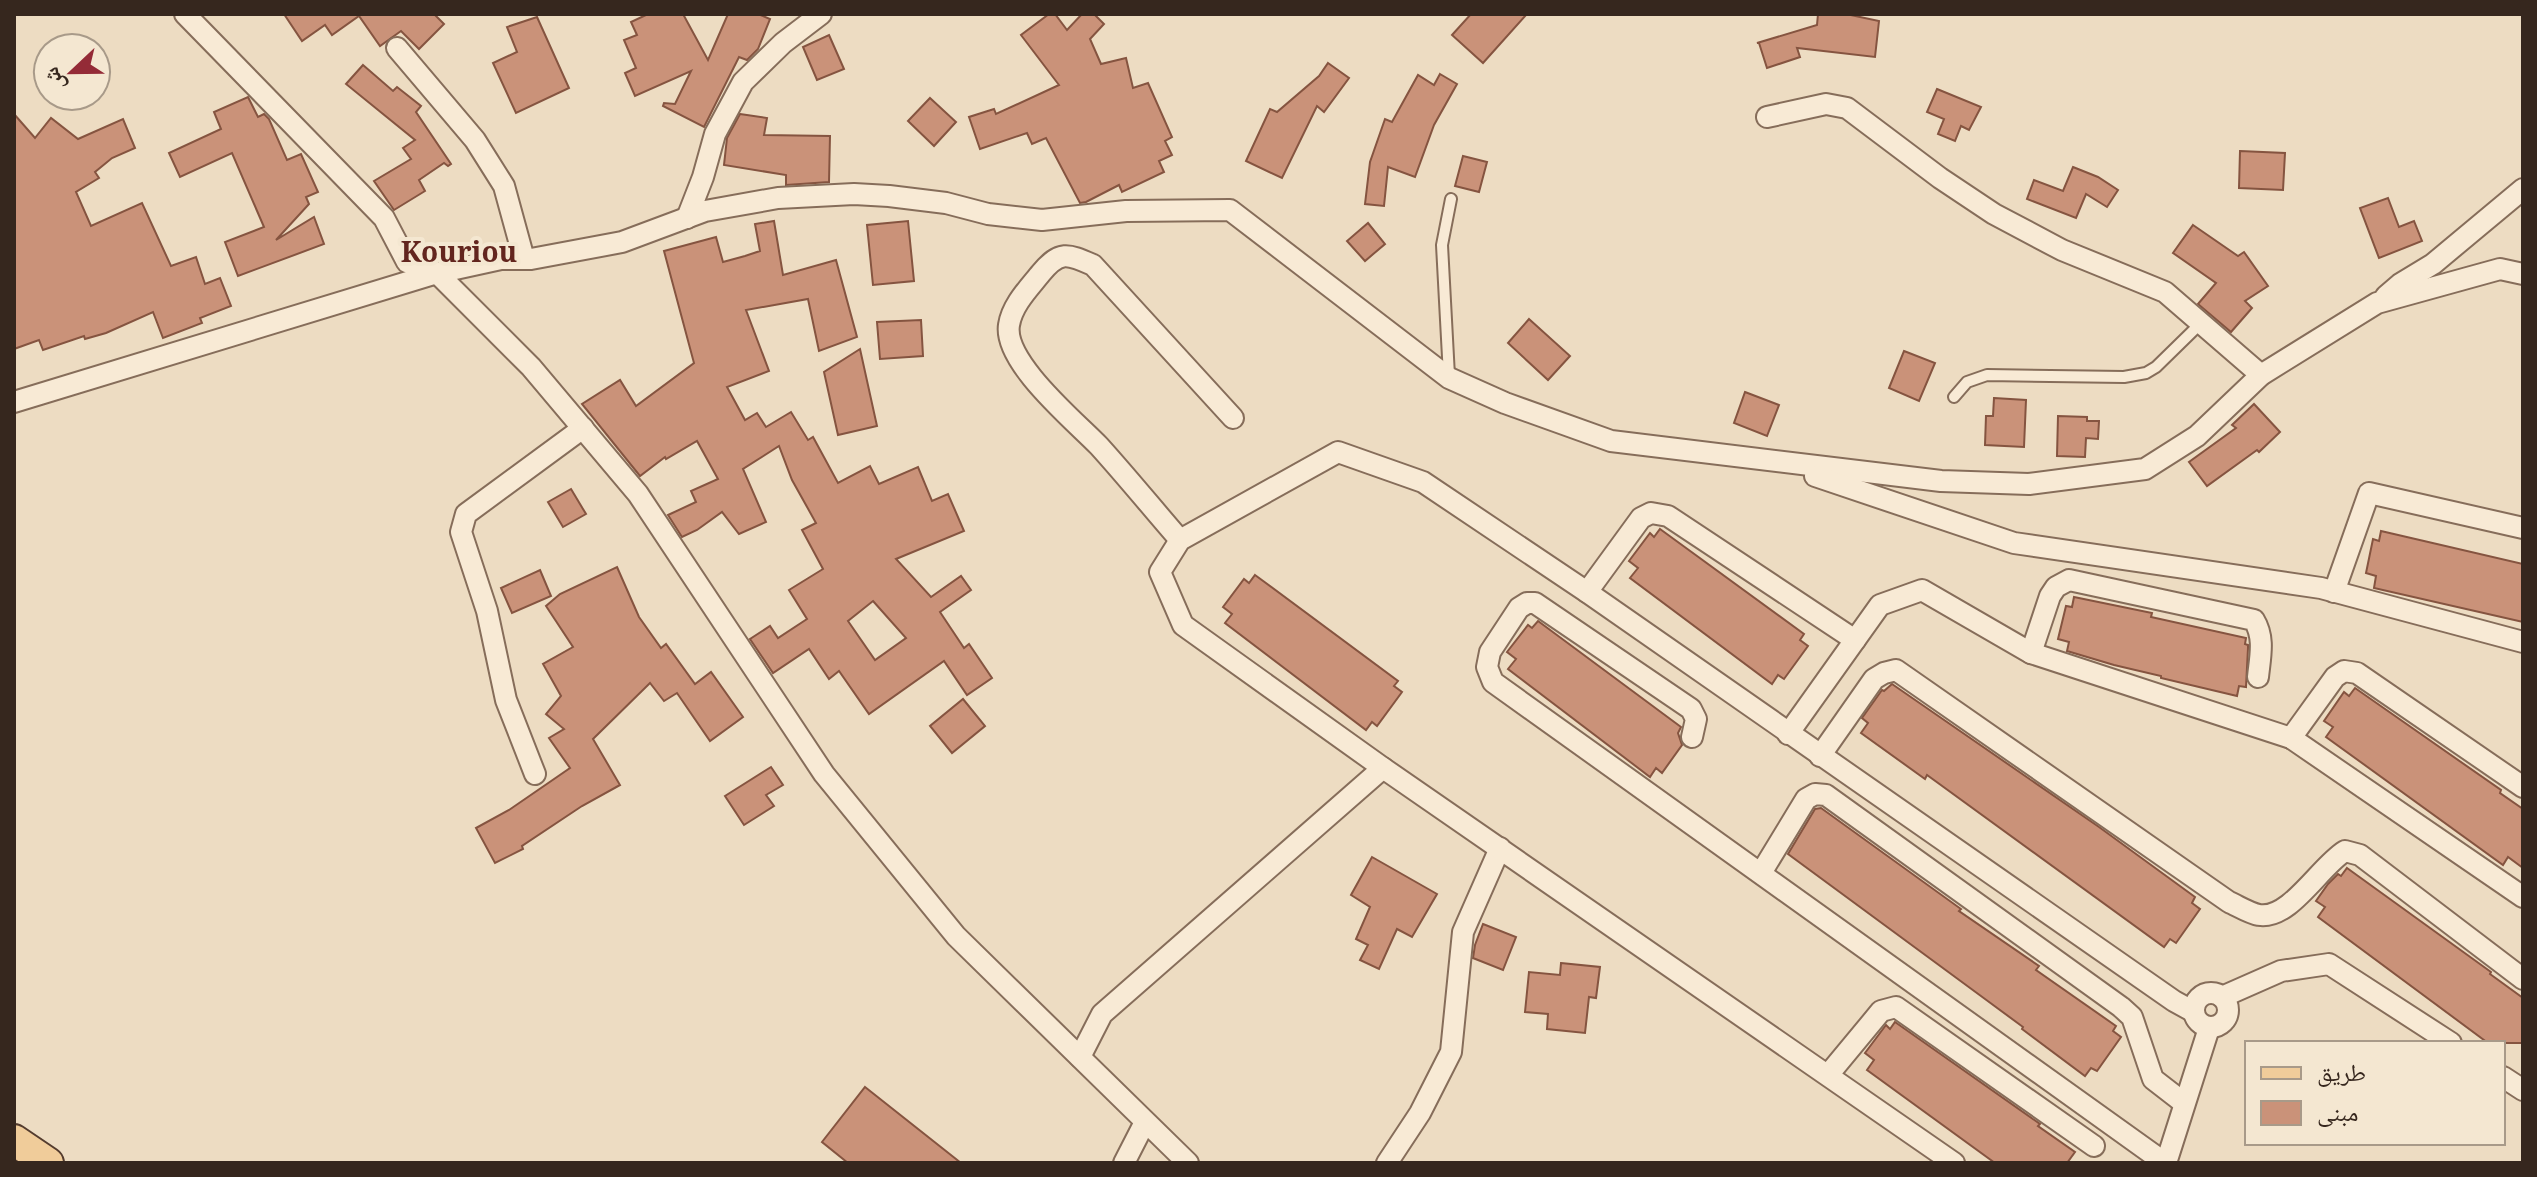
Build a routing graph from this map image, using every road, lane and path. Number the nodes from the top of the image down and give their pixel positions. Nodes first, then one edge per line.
1 (185, 14) edge
2 (821, 14) edge
3 (397, 48) dead end
4 (1767, 117) dead end
5 (2523, 189) edge
6 (1451, 199) dead end
7 (687, 218) junction
8 (524, 259) junction
9 (437, 273) junction
10 (2523, 274) edge
11 (2377, 303) junction
12 (2201, 323) junction
13 (2261, 375) junction
14 (1449, 378) junction
15 (1954, 397) dead end
16 (14, 402) edge
17 (1233, 418) dead end
18 (583, 428) junction
19 (1774, 462) junction
20 (2523, 528) edge
21 (1180, 540) junction
22 (1587, 592) junction
23 (2334, 592) junction
24 (1855, 640) junction
25 (2523, 642) edge
26 (2031, 653) junction
27 (2258, 677) dead end
28 (1788, 734) junction
29 (1692, 737) dead end
30 (2291, 738) junction
31 (1820, 756) junction
32 (1383, 768) junction
33 (535, 774) dead end
34 (2523, 787) edge
35 (1500, 848) junction
36 (1761, 873) junction
37 (2523, 897) edge
38 (2523, 979) edge
39 (2222, 997) junction
40 (2194, 1012) junction
41 (2209, 1028) junction
42 (2448, 1041) edge
43 (1080, 1057) junction
44 (1828, 1075) junction
45 (2505, 1078) edge
46 (2523, 1090) edge
47 (2184, 1103) junction
48 (1145, 1122) junction
49 (14, 1140) edge
50 (2094, 1146) dead end
51 (48, 1163) edge
52 (1124, 1163) edge
53 (1188, 1163) edge
54 (1387, 1163) edge
55 (1954, 1163) edge
56 (2166, 1163) edge

1 - 9 street
2 - 7 street
3 - 8 street
4 - 12 street
5 - 11 street
6 - 14 lane
7 - 8 street
7 - 14 street
8 - 9 street
9 - 16 street
9 - 18 street
10 - 11 street
11 - 13 street
12 - 13 street
12 - 15 lane
13 - 19 street
14 - 19 street
17 - 21 street
18 - 33 street
18 - 43 street
19 - 23 street
20 - 23 street
21 - 22 street
21 - 32 street
22 - 24 street
22 - 28 street
23 - 25 street
24 - 26 street
24 - 28 street
26 - 27 street
26 - 30 street
28 - 31 street
29 - 36 street
30 - 34 street
30 - 37 street
31 - 38 street
31 - 40 street
32 - 35 street
32 - 43 street
35 - 44 street
35 - 54 street
36 - 47 street
36 - 56 street
39 - 40 street
39 - 41 street
39 - 42 street
40 - 41 street
41 - 47 street
43 - 48 street
44 - 50 street
44 - 55 street
45 - 46 street
47 - 56 street
48 - 52 street
48 - 53 street
49 - 51 main road

